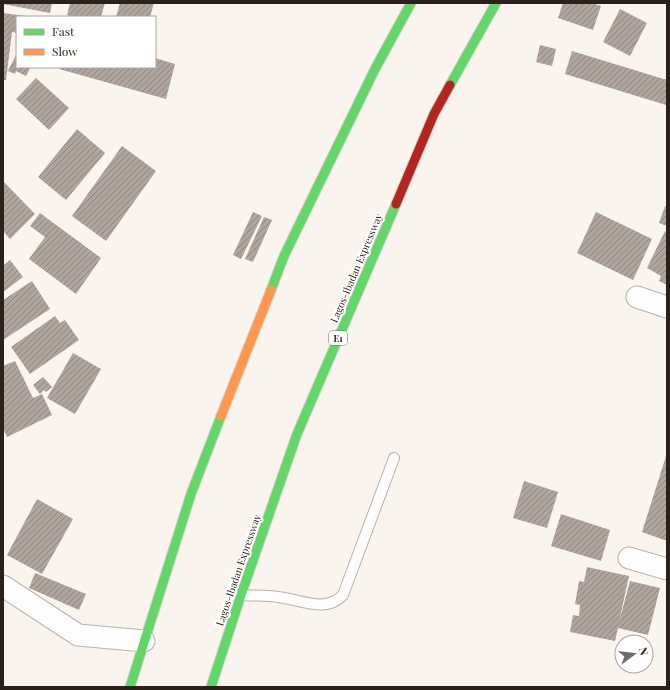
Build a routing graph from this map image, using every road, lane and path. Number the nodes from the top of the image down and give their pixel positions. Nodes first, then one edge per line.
1 (411, 3) edge
2 (496, 3) edge
3 (637, 297) dead end
4 (667, 307) edge
5 (394, 458) dead end
6 (629, 558) dead end
7 (667, 569) edge
8 (3, 586) edge
9 (241, 595) junction
10 (144, 641) junction
11 (130, 687) edge
12 (211, 687) edge

1 - 10 highway
2 - 9 highway, Lagos-Ibadan Expressway / E1
3 - 4 street
5 - 9 lane
6 - 7 street
8 - 10 street
9 - 12 highway, Lagos-Ibadan Expressway / E1
10 - 11 highway

